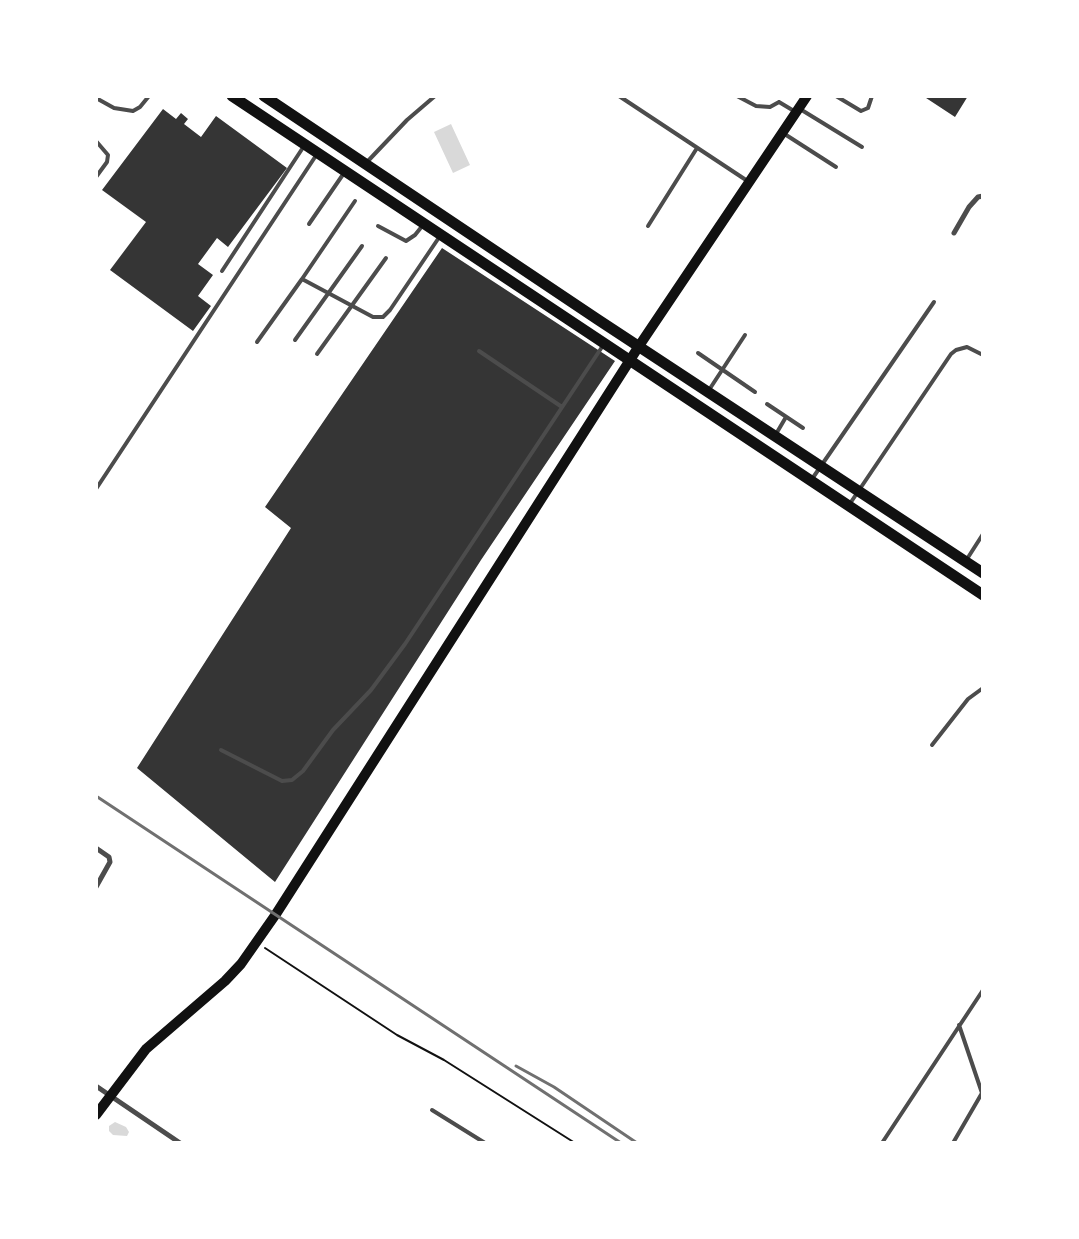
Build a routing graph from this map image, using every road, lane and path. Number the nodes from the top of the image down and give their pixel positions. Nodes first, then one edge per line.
1 (149, 96) edge
2 (232, 96) edge
3 (264, 96) edge
4 (435, 96) edge
5 (619, 96) edge
6 (737, 96) edge
7 (778, 96) edge
8 (807, 96) edge
9 (836, 96) edge
10 (872, 96) edge
11 (96, 98) edge
12 (779, 102) junction
13 (798, 110) junction
14 (783, 133) junction
15 (96, 141) edge
16 (305, 144) junction
17 (697, 148) junction
18 (862, 148) dead end
19 (344, 149) junction
20 (318, 152) junction
21 (335, 164) junction
22 (366, 164) junction
23 (836, 167) dead end
24 (345, 171) junction
25 (96, 177) edge
26 (749, 183) junction
27 (983, 196) edge
28 (355, 201) dead end
29 (424, 223) junction
30 (309, 224) dead end
31 (378, 226) dead end
32 (648, 226) dead end
33 (954, 233) dead end
34 (441, 234) junction
35 (362, 246) dead end
36 (386, 258) dead end
37 (222, 271) dead end
38 (302, 279) junction
39 (330, 293) junction
40 (934, 302) dead end
41 (352, 306) junction
42 (596, 319) junction
43 (589, 331) junction
44 (745, 334) dead end
45 (295, 340) dead end
46 (257, 342) dead end
47 (605, 342) junction
48 (639, 346) junction
49 (479, 351) dead end
50 (698, 353) dead end
51 (317, 354) dead end
52 (983, 355) edge
53 (630, 360) junction
54 (722, 370) junction
55 (708, 392) junction
56 (755, 392) dead end
57 (767, 404) dead end
58 (562, 407) junction
59 (786, 417) junction
60 (803, 428) dead end
61 (775, 437) junction
62 (820, 466) junction
63 (811, 481) junction
64 (96, 489) edge
65 (859, 491) junction
66 (849, 506) junction
67 (983, 534) edge
68 (965, 561) junction
69 (983, 574) edge
70 (978, 592) edge
71 (983, 688) edge
72 (932, 745) dead end
73 (221, 750) dead end
74 (96, 848) edge
75 (96, 887) edge
76 (256, 942) junction
77 (983, 990) edge
78 (959, 1025) junction
79 (96, 1086) edge
80 (983, 1093) edge
81 (110, 1095) junction
82 (432, 1110) dead end
83 (96, 1115) edge
84 (180, 1143) edge
85 (484, 1143) edge
86 (575, 1143) edge
87 (882, 1143) edge
88 (953, 1143) edge

1 - 11 lane
2 - 16 main road
3 - 19 main road
4 - 22 lane
5 - 17 lane
6 - 12 lane
7 - 12 lane
8 - 13 main road
9 - 10 lane
12 - 13 lane
13 - 14 main road
13 - 18 lane
14 - 23 lane
14 - 26 main road
15 - 25 lane
16 - 20 main road
16 - 37 lane
17 - 26 lane
17 - 32 lane
19 - 21 main road
19 - 22 main road
20 - 21 main road
20 - 64 lane
21 - 24 main road
22 - 42 main road
24 - 29 main road
24 - 30 lane
26 - 48 main road
27 - 33 street
28 - 38 lane
29 - 31 lane
29 - 34 main road
34 - 41 lane
34 - 43 main road
35 - 39 lane
36 - 41 lane
38 - 39 lane
38 - 46 lane
39 - 41 lane
39 - 45 lane
40 - 62 lane
41 - 51 lane
42 - 43 main road
42 - 48 main road
43 - 47 main road
44 - 54 lane
47 - 53 main road
47 - 58 lane
48 - 53 main road
48 - 55 main road
49 - 58 lane
50 - 54 lane
52 - 65 lane
53 - 63 main road
53 - 76 main road
54 - 55 lane
54 - 56 lane
55 - 61 main road
57 - 59 lane
58 - 73 lane
59 - 60 lane
59 - 61 lane
61 - 62 main road
62 - 63 lane
62 - 65 main road
63 - 66 main road
65 - 66 lane
65 - 68 main road
66 - 70 main road
67 - 68 lane
68 - 69 main road
69 - 70 main road
71 - 72 lane
74 - 75 street
76 - 81 main road
76 - 86 path
77 - 78 lane
78 - 80 lane
78 - 87 lane
79 - 81 street
80 - 88 lane
81 - 83 main road
81 - 84 street
82 - 85 lane

